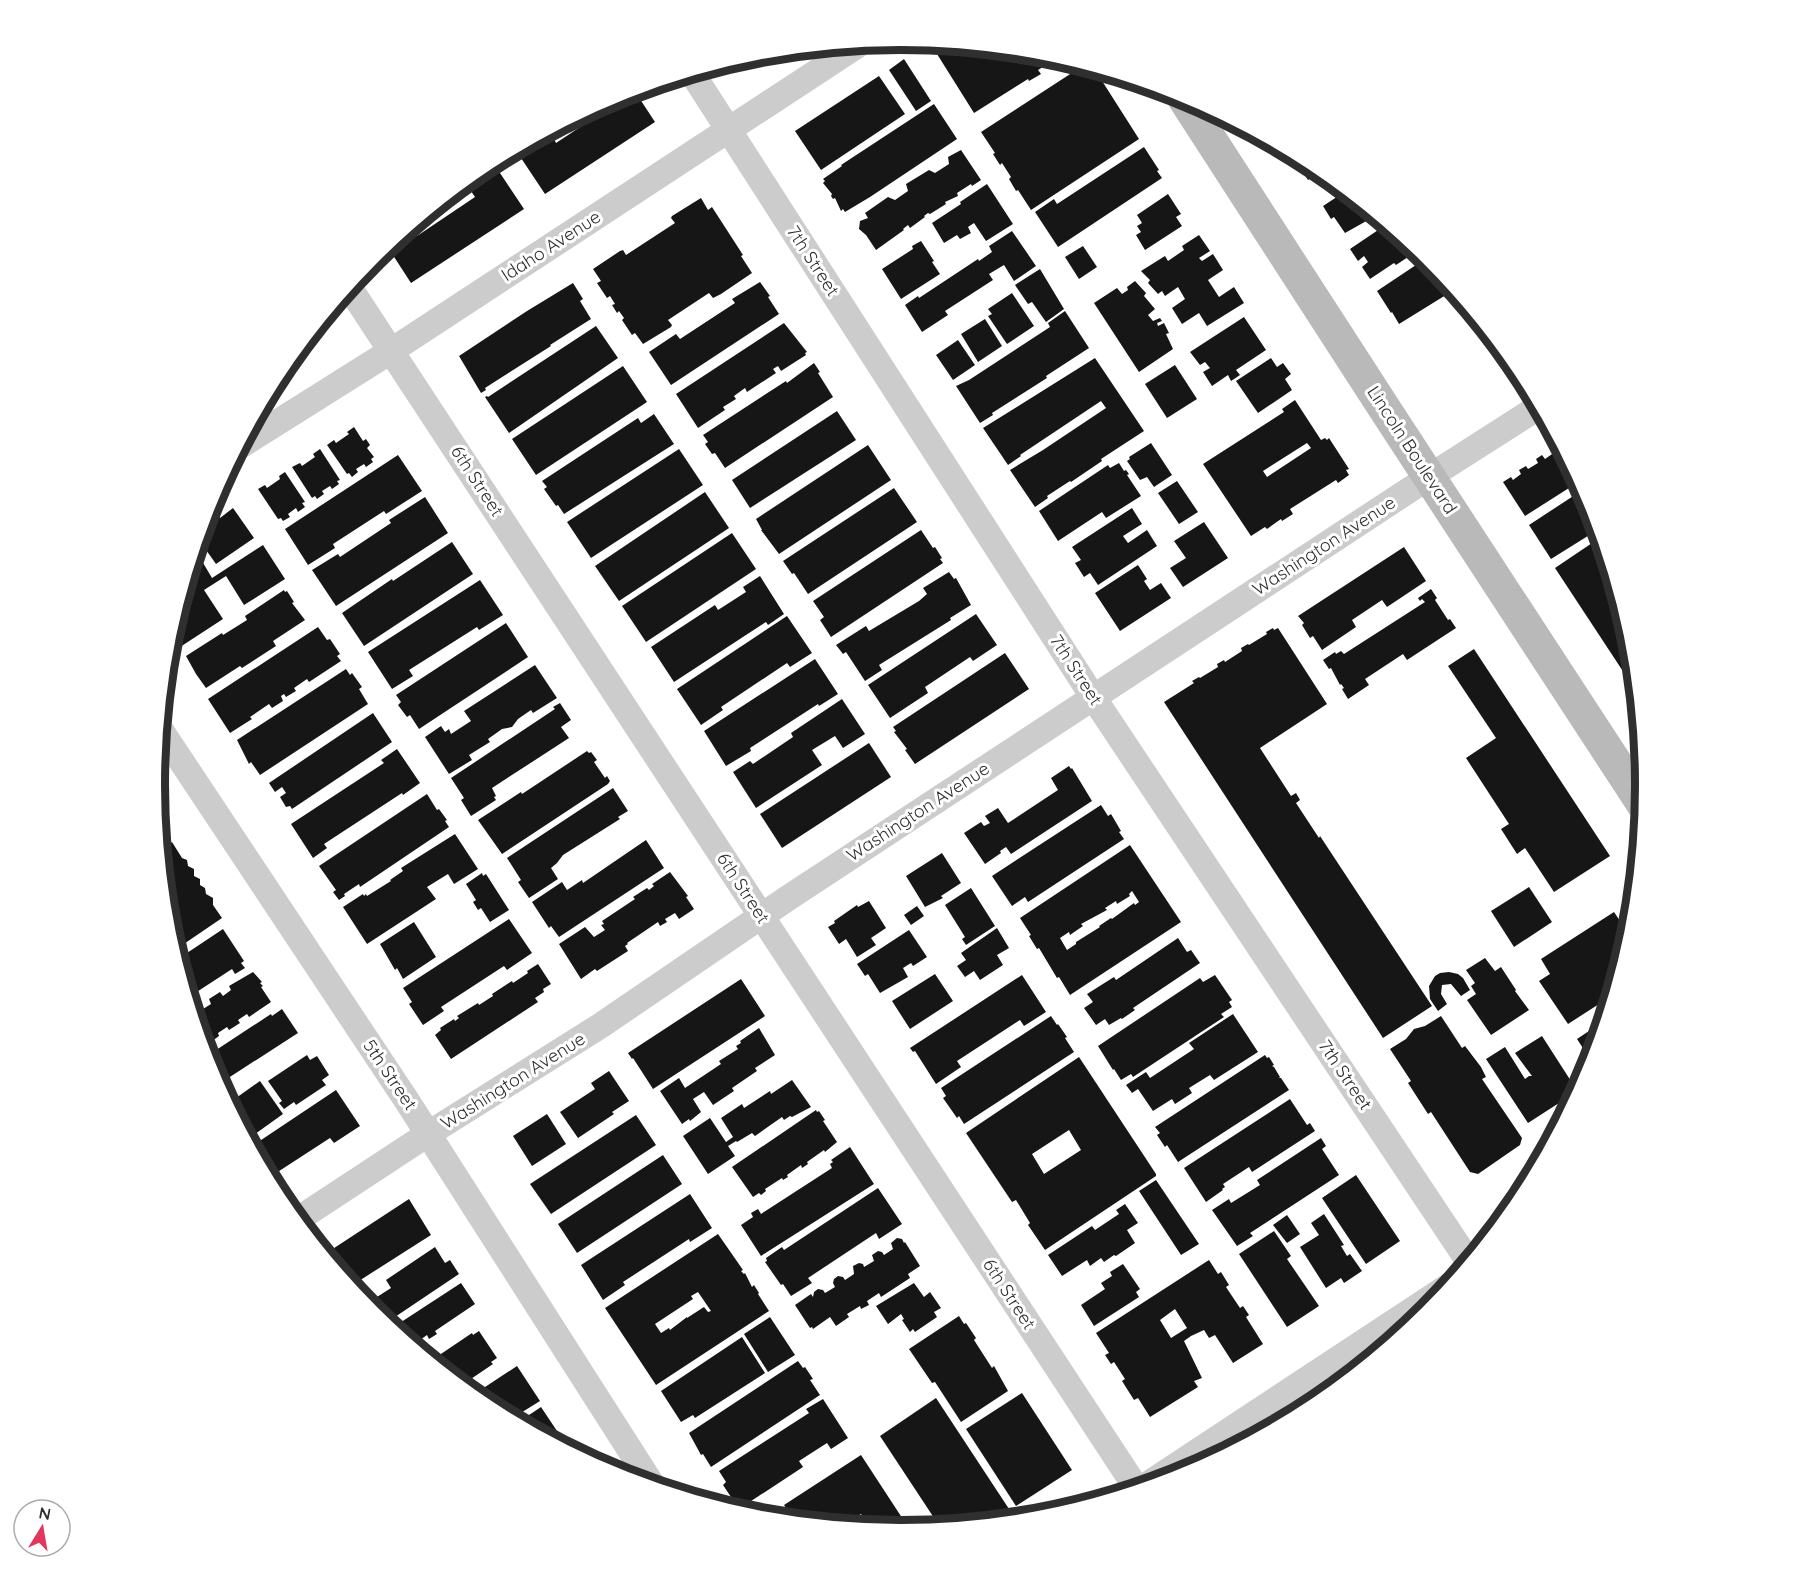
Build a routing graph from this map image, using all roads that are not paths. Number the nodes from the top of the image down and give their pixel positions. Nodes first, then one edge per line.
1 (848, 51) edge
2 (696, 79) edge
3 (1191, 109) edge
4 (729, 130) junction
5 (354, 294) edge
6 (391, 351) junction
7 (1533, 410) edge
8 (253, 438) edge
9 (1429, 477) junction
10 (1093, 697) junction
11 (167, 739) edge
12 (1636, 793) edge
13 (761, 915) junction
14 (428, 1134) junction
15 (304, 1215) edge
16 (1465, 1256) edge
17 (1421, 1305) edge
18 (1171, 1469) edge
19 (646, 1474) edge
20 (1133, 1482) edge

1 - 4 street, Idaho Avenue
2 - 4 street, 7th Street
3 - 9 street, Lincoln Boulevard
4 - 6 street, Idaho Avenue
4 - 10 street, 7th Street
5 - 6 street, 6th Street
6 - 8 street, Idaho Avenue
6 - 13 street, 6th Street
7 - 9 street, Washington Avenue
9 - 10 street, Washington Avenue
9 - 12 street, Lincoln Boulevard
10 - 13 street, Washington Avenue
10 - 16 street, 7th Street
11 - 14 street, 5th Street
13 - 14 street, Washington Avenue
13 - 20 street, 6th Street
14 - 15 street, Washington Avenue
14 - 19 street, 5th Street
17 - 18 street

